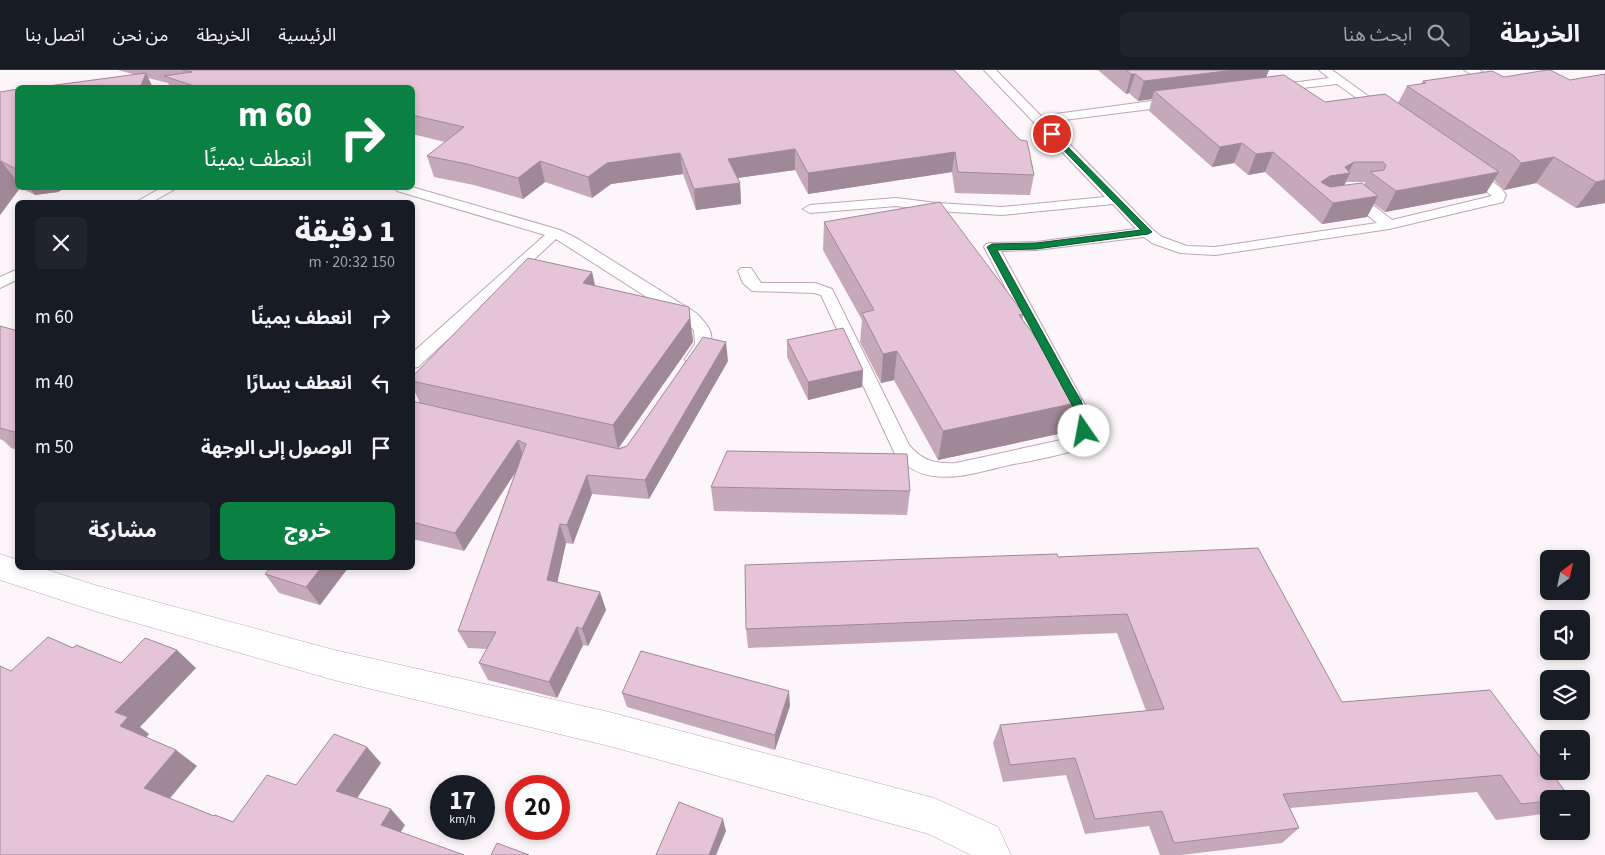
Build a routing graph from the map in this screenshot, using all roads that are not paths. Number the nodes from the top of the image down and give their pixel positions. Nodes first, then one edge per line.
1 (990, 70) edge
2 (1324, 70) edge
3 (1470, 70) edge
4 (1339, 80) junction
5 (1495, 83) edge
6 (1261, 90) edge
7 (1184, 101) edge
8 (1395, 119) edge
9 (1039, 120) junction
10 (1459, 164) edge
11 (166, 190) edge
12 (409, 190) edge
13 (147, 200) edge
14 (1116, 200) junction
15 (1338, 200) edge
16 (810, 209) dead end
17 (1389, 225) junction
18 (1148, 232) junction
19 (555, 233) junction
20 (746, 271) dead end
21 (415, 359) edge
22 (682, 375) edge
23 (0, 568) edge
24 (992, 855) edge

1 - 9 lane
2 - 4 lane
3 - 5 lane
4 - 6 lane
4 - 8 lane
7 - 9 lane
9 - 14 lane
10 - 17 lane
11 - 13 lane
12 - 19 lane
14 - 16 lane
14 - 18 lane
15 - 17 lane
17 - 18 lane
18 - 20 lane
19 - 21 lane
19 - 22 lane
23 - 24 street

